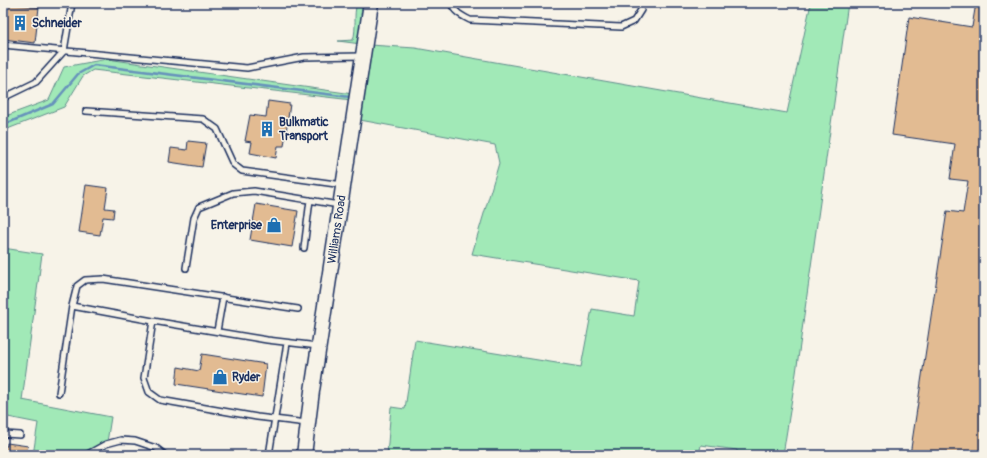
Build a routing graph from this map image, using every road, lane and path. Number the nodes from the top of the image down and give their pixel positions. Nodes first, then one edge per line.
1 (72, 3) edge
2 (371, 3) edge
3 (451, 3) edge
4 (642, 3) edge
5 (3, 45) edge
6 (64, 51) junction
7 (363, 56) junction
8 (3, 98) edge
9 (86, 111) dead end
10 (343, 185) junction
11 (310, 200) junction
12 (340, 205) junction
13 (304, 248) dead end
14 (186, 268) dead end
15 (222, 298) junction
16 (72, 306) junction
17 (298, 309) dead end
18 (153, 321) junction
19 (216, 331) junction
20 (287, 343) junction
21 (319, 346) junction
22 (59, 393) dead end
23 (274, 419) junction
24 (308, 423) junction
25 (3, 435) edge
26 (20, 435) dead end
27 (86, 455) edge
28 (165, 455) edge
29 (269, 455) edge
30 (304, 455) edge

1 - 6 lane
2 - 7 main road, Williams Road
3 - 4 lane
5 - 6 lane
6 - 7 lane
6 - 8 lane
7 - 10 main road, Williams Road
9 - 10 lane
10 - 12 main road, Williams Road
11 - 12 lane
11 - 13 lane
11 - 14 lane
12 - 21 main road, Williams Road
15 - 16 lane
15 - 17 lane
15 - 19 lane
16 - 18 lane
16 - 22 lane
18 - 19 lane
18 - 23 lane
19 - 20 lane
20 - 21 lane
20 - 23 lane
21 - 24 main road, Williams Road
23 - 24 lane
23 - 29 lane
24 - 30 main road, Williams Road
25 - 26 lane
27 - 28 lane

